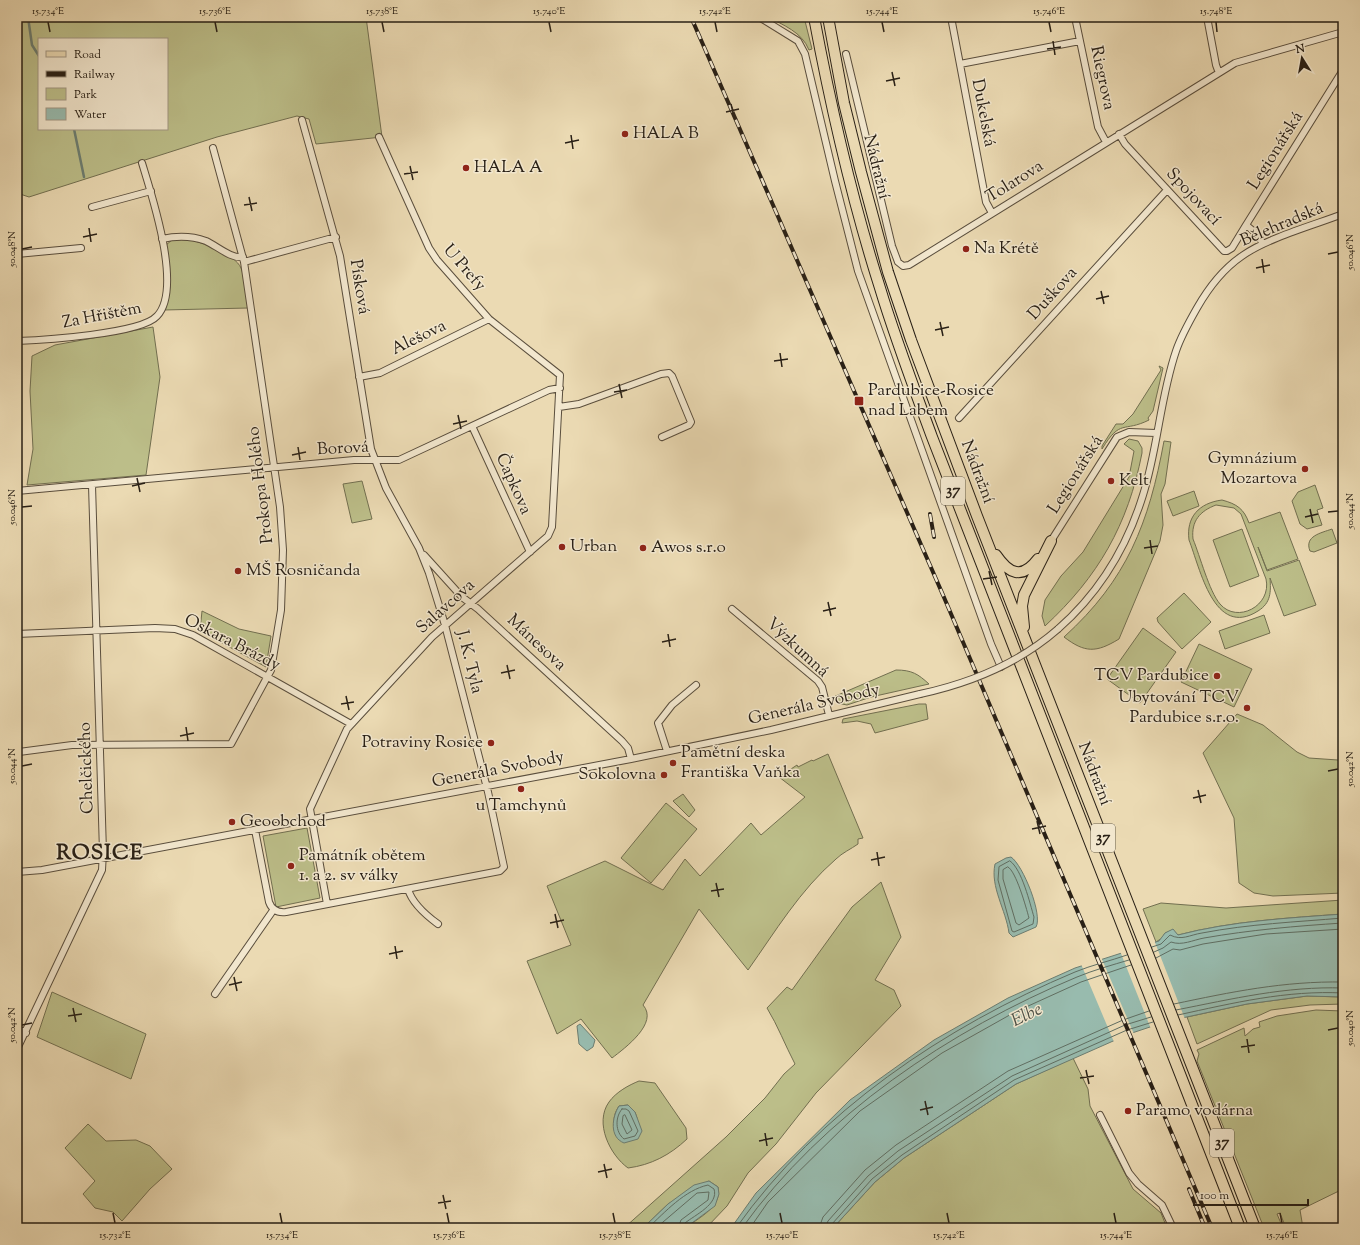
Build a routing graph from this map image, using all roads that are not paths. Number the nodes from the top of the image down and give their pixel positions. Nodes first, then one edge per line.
1 (759, 17) edge
2 (814, 17) edge
3 (828, 17) edge
4 (951, 17) edge
5 (1076, 17) edge
6 (1207, 17) edge
7 (1341, 17) edge
8 (1343, 25) edge
9 (1343, 32) edge
10 (1080, 40) junction
11 (846, 54) dead end
12 (960, 64) junction
13 (1343, 70) edge
14 (1219, 73) junction
15 (302, 120) dead end
16 (1120, 134) junction
17 (378, 137) dead end
18 (1106, 142) junction
19 (213, 148) dead end
20 (142, 163) dead end
21 (1167, 190) junction
22 (151, 191) junction
23 (92, 207) dead end
24 (992, 213) junction
25 (1343, 214) edge
26 (1246, 225) junction
27 (336, 237) junction
28 (162, 238) junction
29 (1263, 244) junction
30 (81, 248) dead end
31 (17, 254) edge
32 (244, 260) junction
33 (489, 319) junction
34 (17, 341) edge
35 (359, 377) junction
36 (560, 388) junction
37 (559, 407) junction
38 (959, 418) dead end
39 (472, 426) junction
40 (1156, 433) junction
41 (662, 437) dead end
42 (375, 461) junction
43 (274, 469) junction
44 (92, 485) junction
45 (17, 492) edge
46 (985, 538) junction
47 (1051, 542) junction
48 (419, 548) junction
49 (530, 552) junction
50 (470, 604) junction
51 (732, 609) dead end
52 (445, 625) junction
53 (97, 630) junction
54 (17, 634) edge
55 (1027, 647) junction
56 (1002, 667) junction
57 (269, 677) junction
58 (696, 685) dead end
59 (829, 715) junction
60 (351, 724) junction
61 (101, 745) junction
62 (667, 751) junction
63 (19, 752) dead end
64 (631, 759) junction
65 (486, 786) junction
66 (311, 819) junction
67 (255, 830) junction
68 (103, 858) junction
69 (17, 872) edge
70 (408, 889) junction
71 (327, 904) junction
72 (274, 909) junction
73 (438, 924) dead end
74 (215, 994) dead end
75 (17, 1029) edge
76 (26, 1033) junction
77 (17, 1049) edge
78 (1100, 1115) dead end
79 (1173, 1228) edge
80 (1240, 1228) edge
81 (1255, 1228) edge

1 - 56 street
2 - 80 main road, Nádražní / 37
3 - 46 main road, Nádražní / 37
4 - 12 street, Dukelská
5 - 10 street, Riegrova
6 - 14 street
7 - 8 street
9 - 14 street, Tolarova
10 - 12 street
10 - 18 street, Riegrova
11 - 24 street, Tolarova
12 - 24 street, Dukelská
13 - 26 street, Legionářská
14 - 16 street, Tolarova
15 - 27 street, Písková
16 - 18 street, Tolarova
16 - 21 street, Spojovací
17 - 33 street, U Prefy
18 - 24 street, Tolarova
19 - 32 street, Prokopa Holého
20 - 22 street, Za Hřištěm
21 - 26 street, Spojovací
21 - 38 street, Duškova
22 - 23 street
22 - 28 street, Za Hřištěm
25 - 29 street, Bělehradská
26 - 29 street
27 - 32 street
27 - 35 street, Písková
28 - 32 street
28 - 34 street, Za Hřištěm
29 - 40 street, Bělehradská
30 - 31 street
32 - 43 street, Prokopa Holého
33 - 35 street, Alešova
33 - 36 street, U Prefy
35 - 42 street, Písková
36 - 37 street, Salavcova
36 - 39 street, Borová
37 - 41 street
37 - 49 street, Salavcova
39 - 42 street, Borová
39 - 49 street, Čapkova
40 - 47 street, Legionářská
40 - 56 street, bridge
42 - 43 street, Borová
42 - 48 street, J. K. Tyla
43 - 44 street, Borová
43 - 57 street, Prokopa Holého
44 - 45 street, Borová
44 - 53 street, Chelčického
46 - 47 main road
46 - 55 main road, Nádražní / 37
47 - 55 main road
48 - 50 street, Mánesova
48 - 52 street, J. K. Tyla
49 - 50 street, Salavcova
50 - 52 street, Salavcova
50 - 64 street, Mánesova
51 - 59 street, Výzkumná
52 - 60 street, Salavcova
52 - 65 street, J. K. Tyla
53 - 54 street, Oskara Brázdy
53 - 57 street, Oskara Brázdy
53 - 61 street, Chelčického
55 - 81 main road, Nádražní / 37
56 - 59 street, Generála Svobody, bridge
57 - 60 street, Oskara Brázdy
57 - 61 street, Prokopa Holého
58 - 62 street
59 - 62 street, Generála Svobody
60 - 66 street, Salavcova
61 - 63 street, Prokopa Holého
61 - 68 street, Chelčického
62 - 64 street, Generála Svobody
64 - 65 street, Generála Svobody
65 - 66 street, Generála Svobody
65 - 70 street, J. K. Tyla
66 - 67 street, Generála Svobody
66 - 71 street, Salavcova
67 - 68 street, Generála Svobody
67 - 72 street
68 - 69 street, Generála Svobody
68 - 76 street, Chelčického
70 - 71 street
70 - 73 street
71 - 72 street
72 - 74 street
75 - 76 street
76 - 77 street, Chelčického
78 - 79 street

